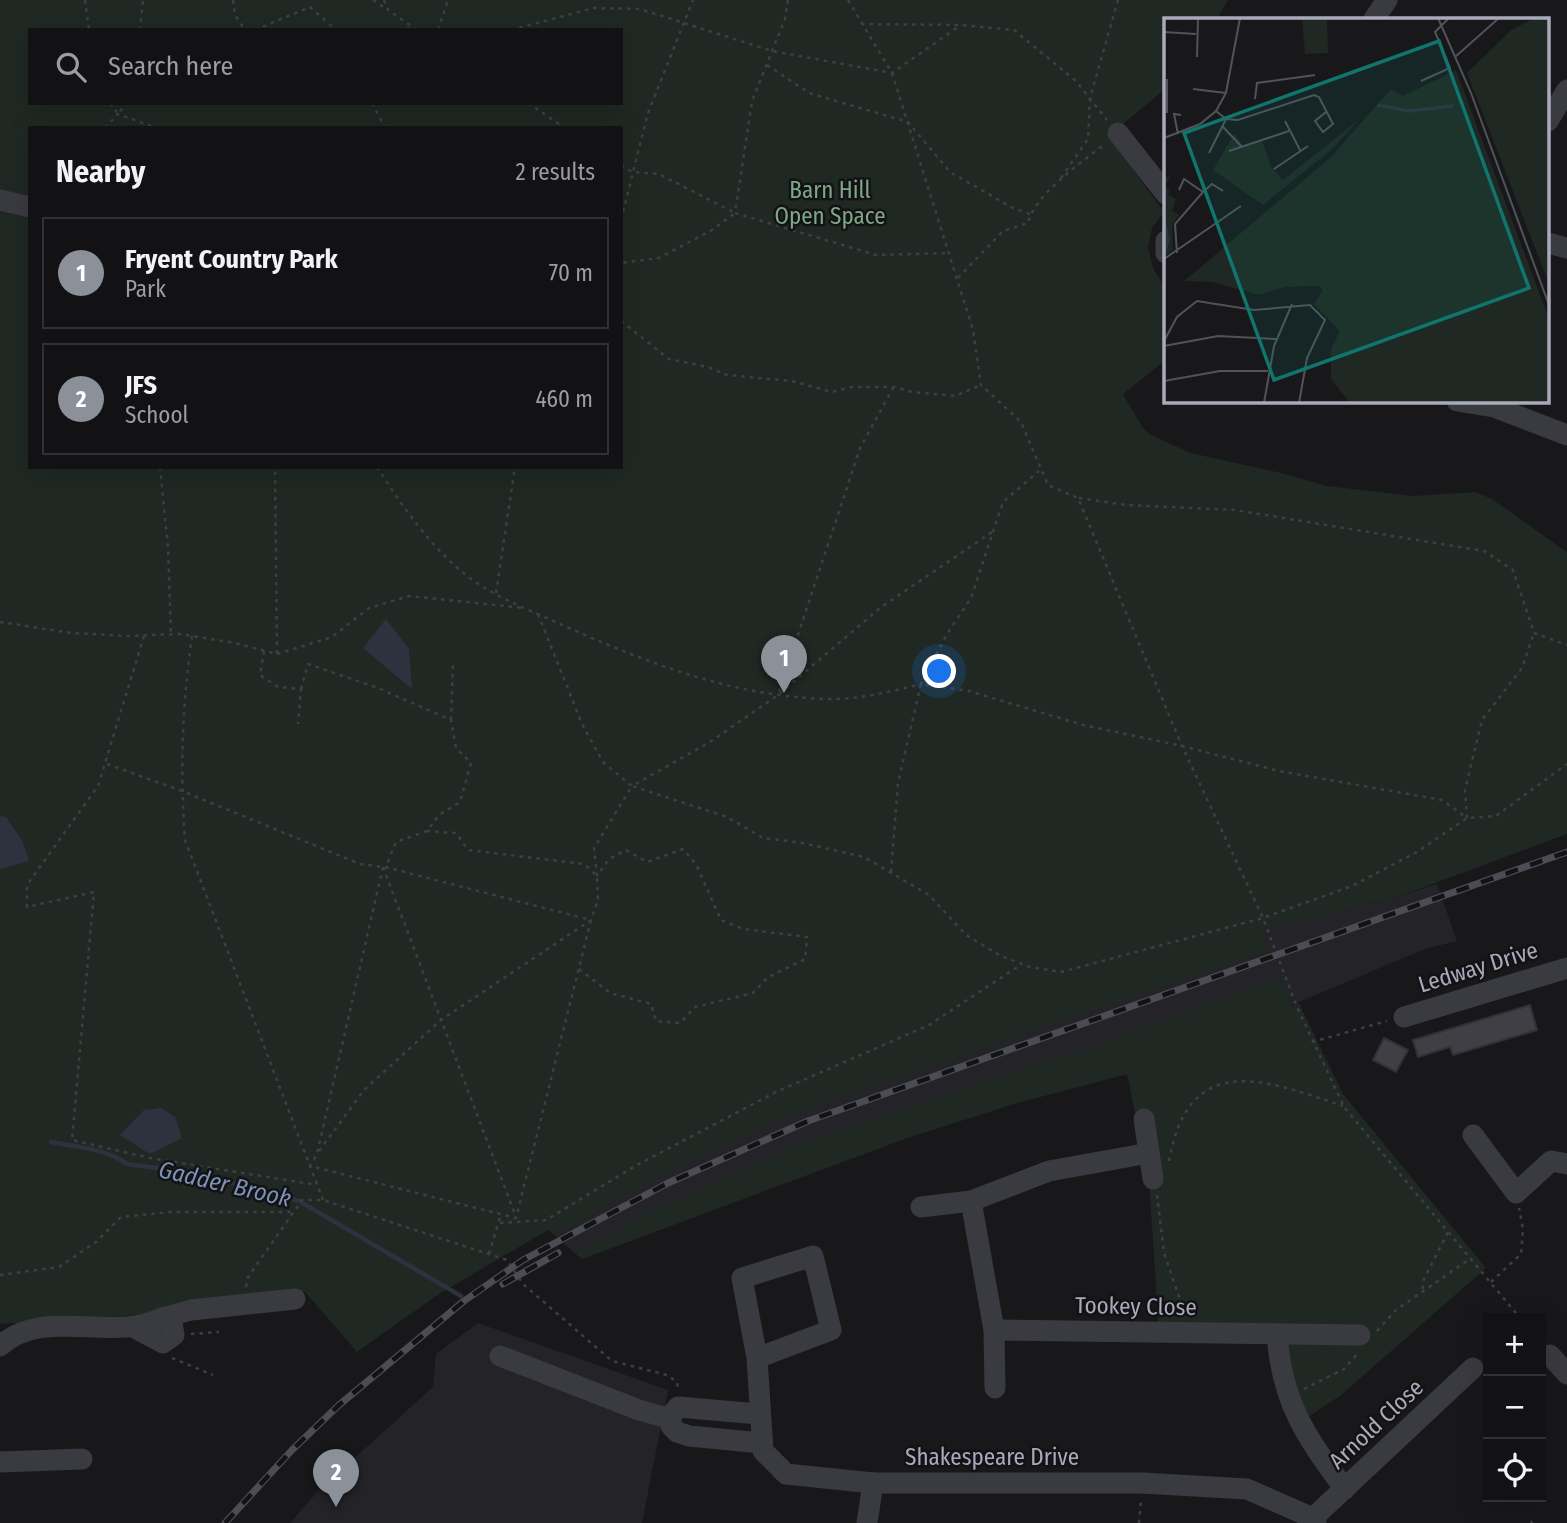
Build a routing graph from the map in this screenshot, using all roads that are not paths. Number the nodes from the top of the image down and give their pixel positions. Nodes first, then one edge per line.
1 (1387, 0) edge
2 (1375, 18) edge
3 (1567, 90) edge
4 (1550, 118) edge
5 (1118, 133) road end
6 (1164, 191) edge
7 (0, 200) edge
8 (28, 207) edge
9 (1550, 244) edge
10 (1567, 248) edge
11 (1463, 402) edge
12 (1567, 435) edge
13 (1567, 968) edge
14 (1404, 1017) road end
15 (1144, 1119) dead end
16 (1473, 1135) dead end
17 (1149, 1153) junction
18 (1567, 1164) edge
19 (1153, 1179) road end
20 (971, 1201) junction
21 (920, 1207) dead end
22 (295, 1299) dead end
23 (994, 1330) junction
24 (1277, 1335) junction
25 (1366, 1339) road end
26 (0, 1346) edge
27 (1550, 1355) dead end
28 (500, 1356) dead end
29 (757, 1358) junction
30 (1473, 1368) dead end
31 (1567, 1374) edge
32 (995, 1388) dead end
33 (676, 1413) junction
34 (759, 1414) junction
35 (762, 1443) junction
36 (82, 1459) dead end
37 (0, 1462) edge
38 (873, 1483) junction
39 (1345, 1489) junction
40 (1315, 1520) edge
41 (867, 1523) edge

1 - 2 street
3 - 4 street
5 - 6 street
7 - 8 street
9 - 10 street
11 - 12 street
13 - 14 street, Ledway Drive
15 - 17 street
16 - 18 street
17 - 19 street
17 - 20 street
20 - 21 street
20 - 23 street
22 - 26 street
23 - 24 street, Tookey Close
23 - 32 street
24 - 25 street, Tookey Close
24 - 39 street
27 - 31 street
28 - 33 street
29 - 29 street, Shakespeare Drive
29 - 34 street, Shakespeare Drive
30 - 39 street, Arnold Close
33 - 34 street
33 - 35 street
34 - 35 street, Shakespeare Drive
35 - 38 street, Shakespeare Drive
36 - 37 street
38 - 40 street, Shakespeare Drive
38 - 41 street
39 - 40 street, Arnold Close

